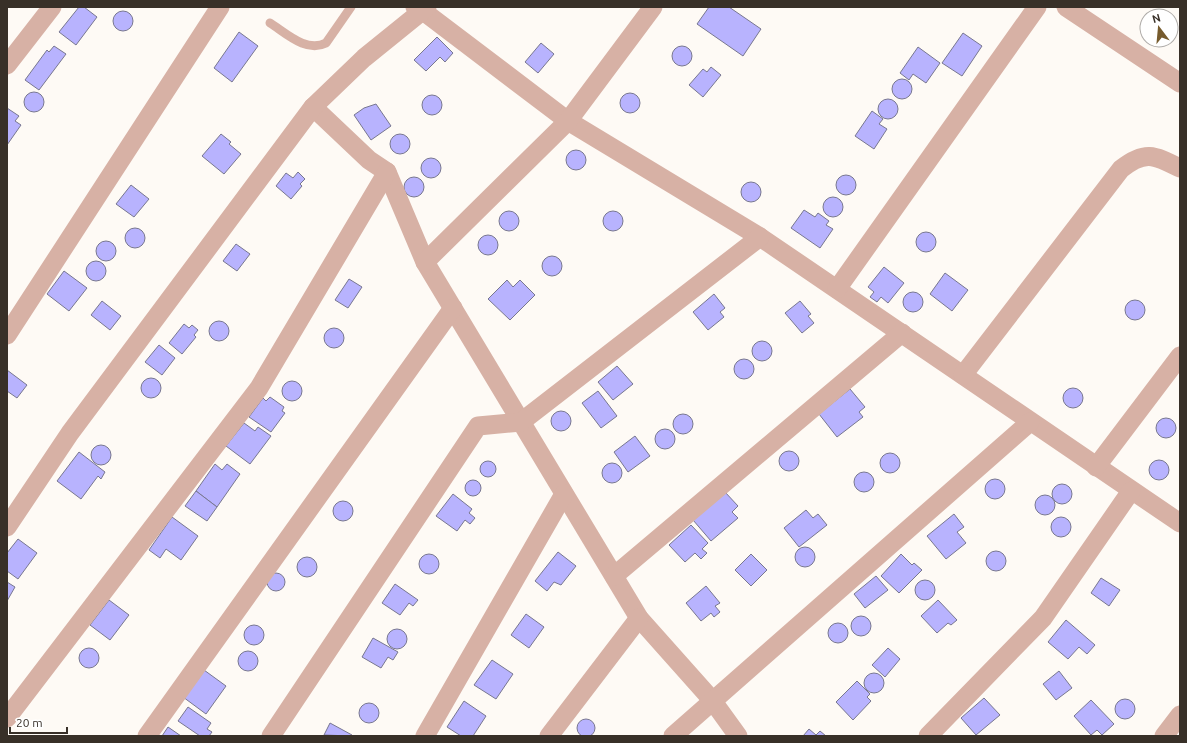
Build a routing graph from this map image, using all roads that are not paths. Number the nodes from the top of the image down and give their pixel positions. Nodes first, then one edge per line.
1 (52, 7) edge
2 (220, 7) edge
3 (351, 7) edge
4 (653, 7) edge
5 (1037, 7) edge
6 (1066, 7) edge
7 (422, 8) edge
8 (270, 23) dead end
9 (7, 65) edge
10 (1180, 83) edge
11 (313, 107) junction
12 (568, 121) junction
13 (1180, 168) edge
14 (387, 172) junction
15 (760, 237) junction
16 (425, 262) junction
17 (837, 289) junction
18 (453, 308) junction
19 (902, 333) junction
20 (7, 335) edge
21 (1180, 356) edge
22 (963, 375) junction
23 (521, 422) junction
24 (1030, 422) junction
25 (1096, 467) junction
26 (1131, 491) junction
27 (564, 494) junction
28 (1180, 524) edge
29 (7, 527) edge
30 (614, 576) junction
31 (639, 618) junction
32 (712, 700) junction
33 (1180, 715) edge
34 (7, 718) edge
35 (147, 736) edge
36 (271, 736) edge
37 (425, 736) edge
38 (549, 736) edge
39 (673, 736) edge
40 (738, 736) edge
41 (928, 736) edge
42 (1164, 736) edge

1 - 9 street
2 - 20 street
3 - 8 lane
4 - 12 street
5 - 17 street
6 - 10 street
7 - 11 street
7 - 12 street
11 - 14 street
11 - 29 street
12 - 15 street
12 - 16 street
13 - 22 street
14 - 16 street
14 - 34 street
15 - 17 street
15 - 23 street
16 - 18 street
17 - 19 street
18 - 23 street
18 - 35 street
19 - 22 street
19 - 30 street
21 - 25 street
22 - 24 street
23 - 27 street
23 - 36 street
24 - 25 street
24 - 32 street
25 - 26 street
26 - 28 street
26 - 41 street
27 - 30 street
27 - 37 street
30 - 31 street
31 - 32 street
31 - 38 street
32 - 39 street
32 - 40 street
33 - 42 street

